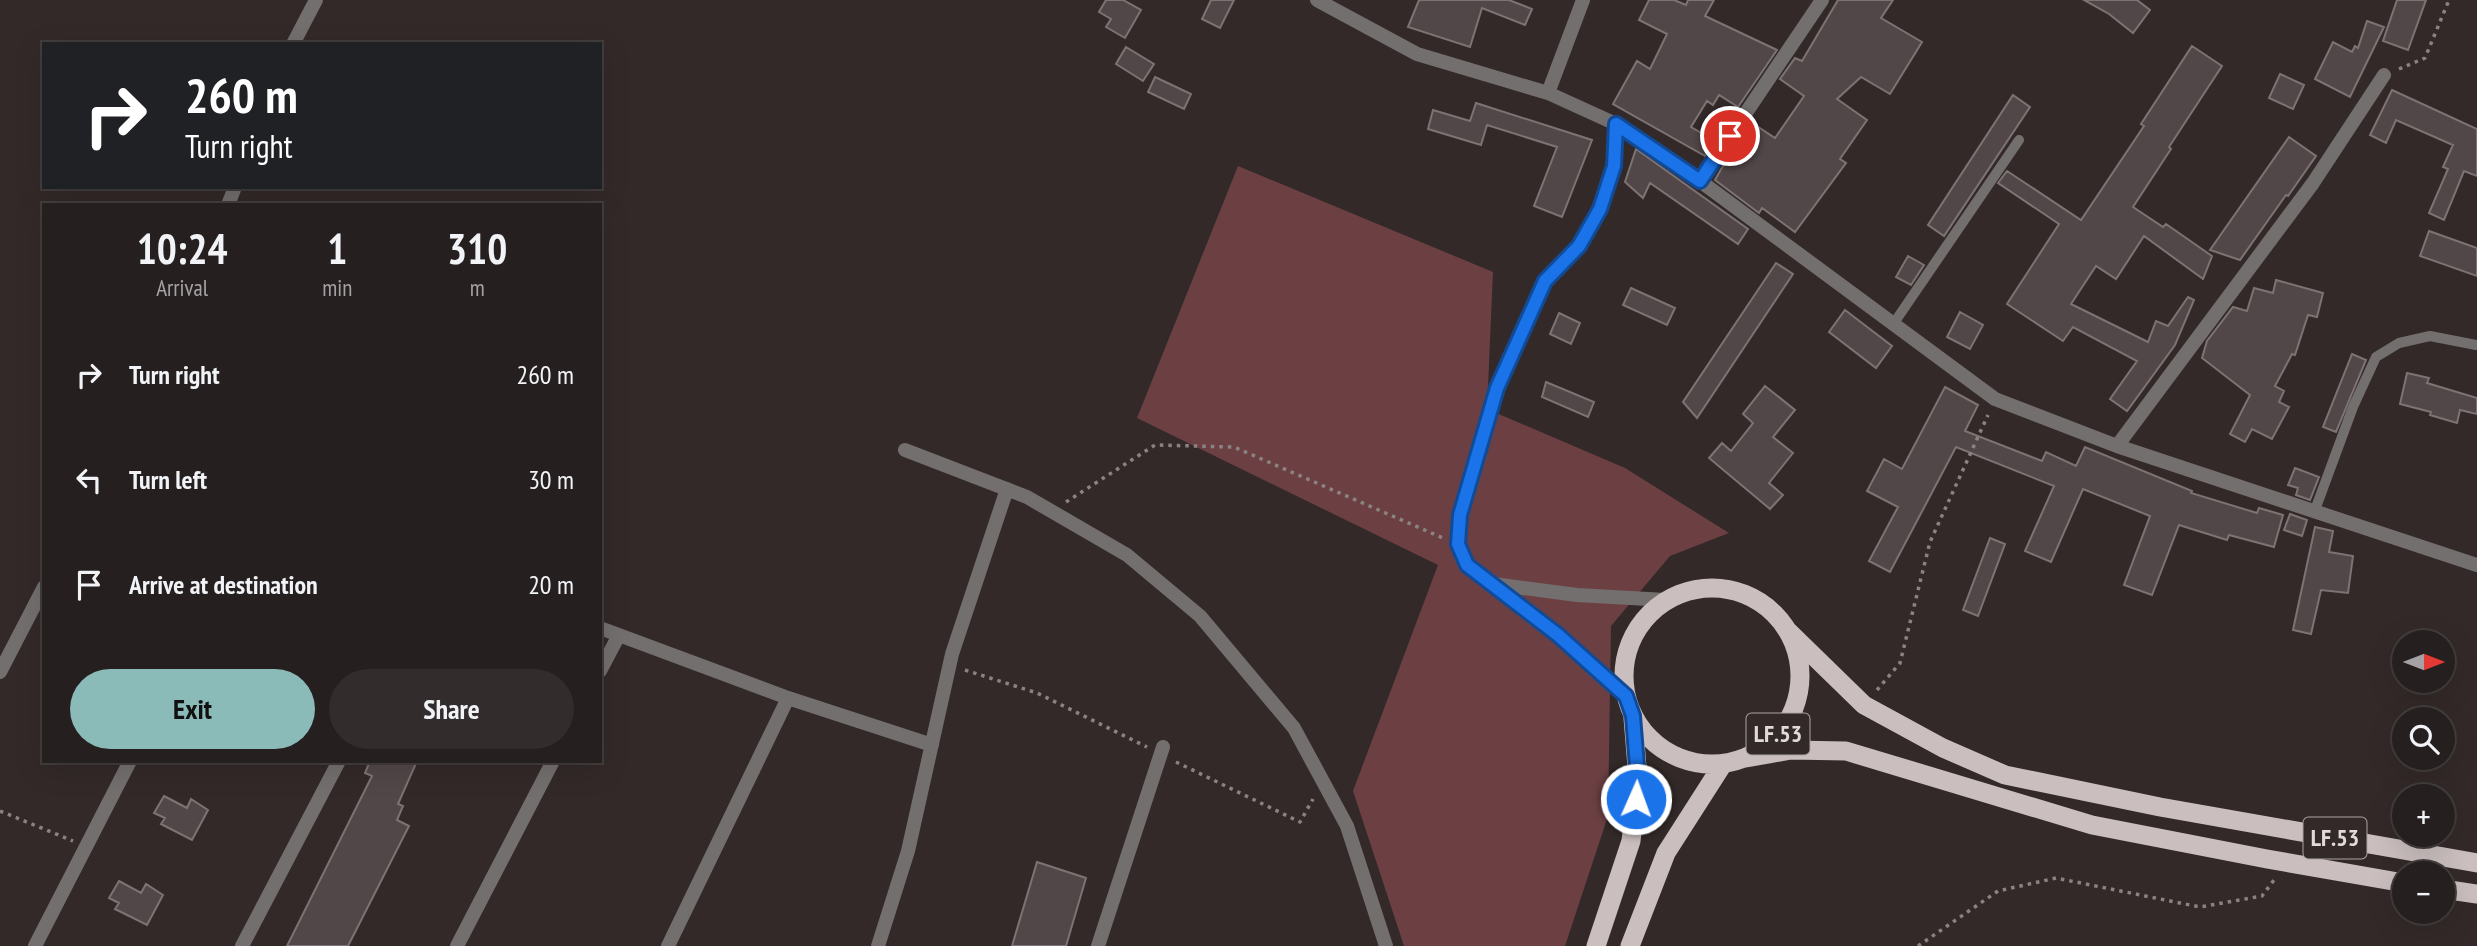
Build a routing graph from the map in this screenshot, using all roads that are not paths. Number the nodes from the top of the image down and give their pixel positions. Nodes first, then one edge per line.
1 (316, 0) edge
2 (1317, 0) edge
3 (1583, 0) edge
4 (1822, 0) edge
5 (294, 42) edge
6 (2384, 75) road end
7 (1548, 93) junction
8 (1616, 124) junction
9 (2019, 140) dead end
10 (1700, 181) junction
11 (1894, 323) junction
12 (2476, 345) edge
13 (2117, 446) junction
14 (905, 450) dead end
15 (1007, 489) junction
16 (2315, 510) junction
17 (2477, 565) edge
18 (1491, 584) junction
19 (42, 591) edge
20 (1666, 600) junction
21 (602, 629) edge
22 (1787, 629) junction
23 (619, 635) junction
24 (602, 667) edge
25 (0, 672) edge
26 (1626, 696) junction
27 (788, 698) junction
28 (1633, 716) junction
29 (932, 745) junction
30 (1161, 752) road end
31 (1746, 758) junction
32 (129, 763) edge
33 (338, 763) edge
34 (552, 763) edge
35 (1724, 764) junction
36 (2477, 863) edge
37 (2392, 881) edge
38 (2455, 891) edge
39 (2477, 894) edge
40 (35, 946) edge
41 (242, 946) edge
42 (457, 946) edge
43 (668, 946) edge
44 (878, 946) edge
45 (1098, 946) edge
46 (1386, 946) edge
47 (1596, 946) edge
48 (1630, 946) edge

1 - 5 street
2 - 7 street
3 - 7 street
4 - 10 street
6 - 13 street
7 - 8 street
8 - 10 street
8 - 18 street
9 - 11 lane
10 - 11 street
11 - 13 street
12 - 16 lane
13 - 16 street
14 - 15 street
15 - 29 street
15 - 46 street
16 - 17 street
18 - 20 street
18 - 26 street
19 - 25 street
20 - 22 highway, LF.53
20 - 26 highway, LF.53
21 - 23 street
22 - 31 highway, LF.53
22 - 36 highway, LF.53
23 - 24 street
23 - 27 street
26 - 28 highway, LF.53
27 - 29 street
27 - 43 street
28 - 35 highway, LF.53
28 - 47 highway, LF.53
29 - 44 street
30 - 45 street
31 - 35 highway, LF.53
31 - 37 highway, LF.53
32 - 40 street
33 - 41 street
34 - 42 street
35 - 48 highway, LF.53
38 - 39 highway

